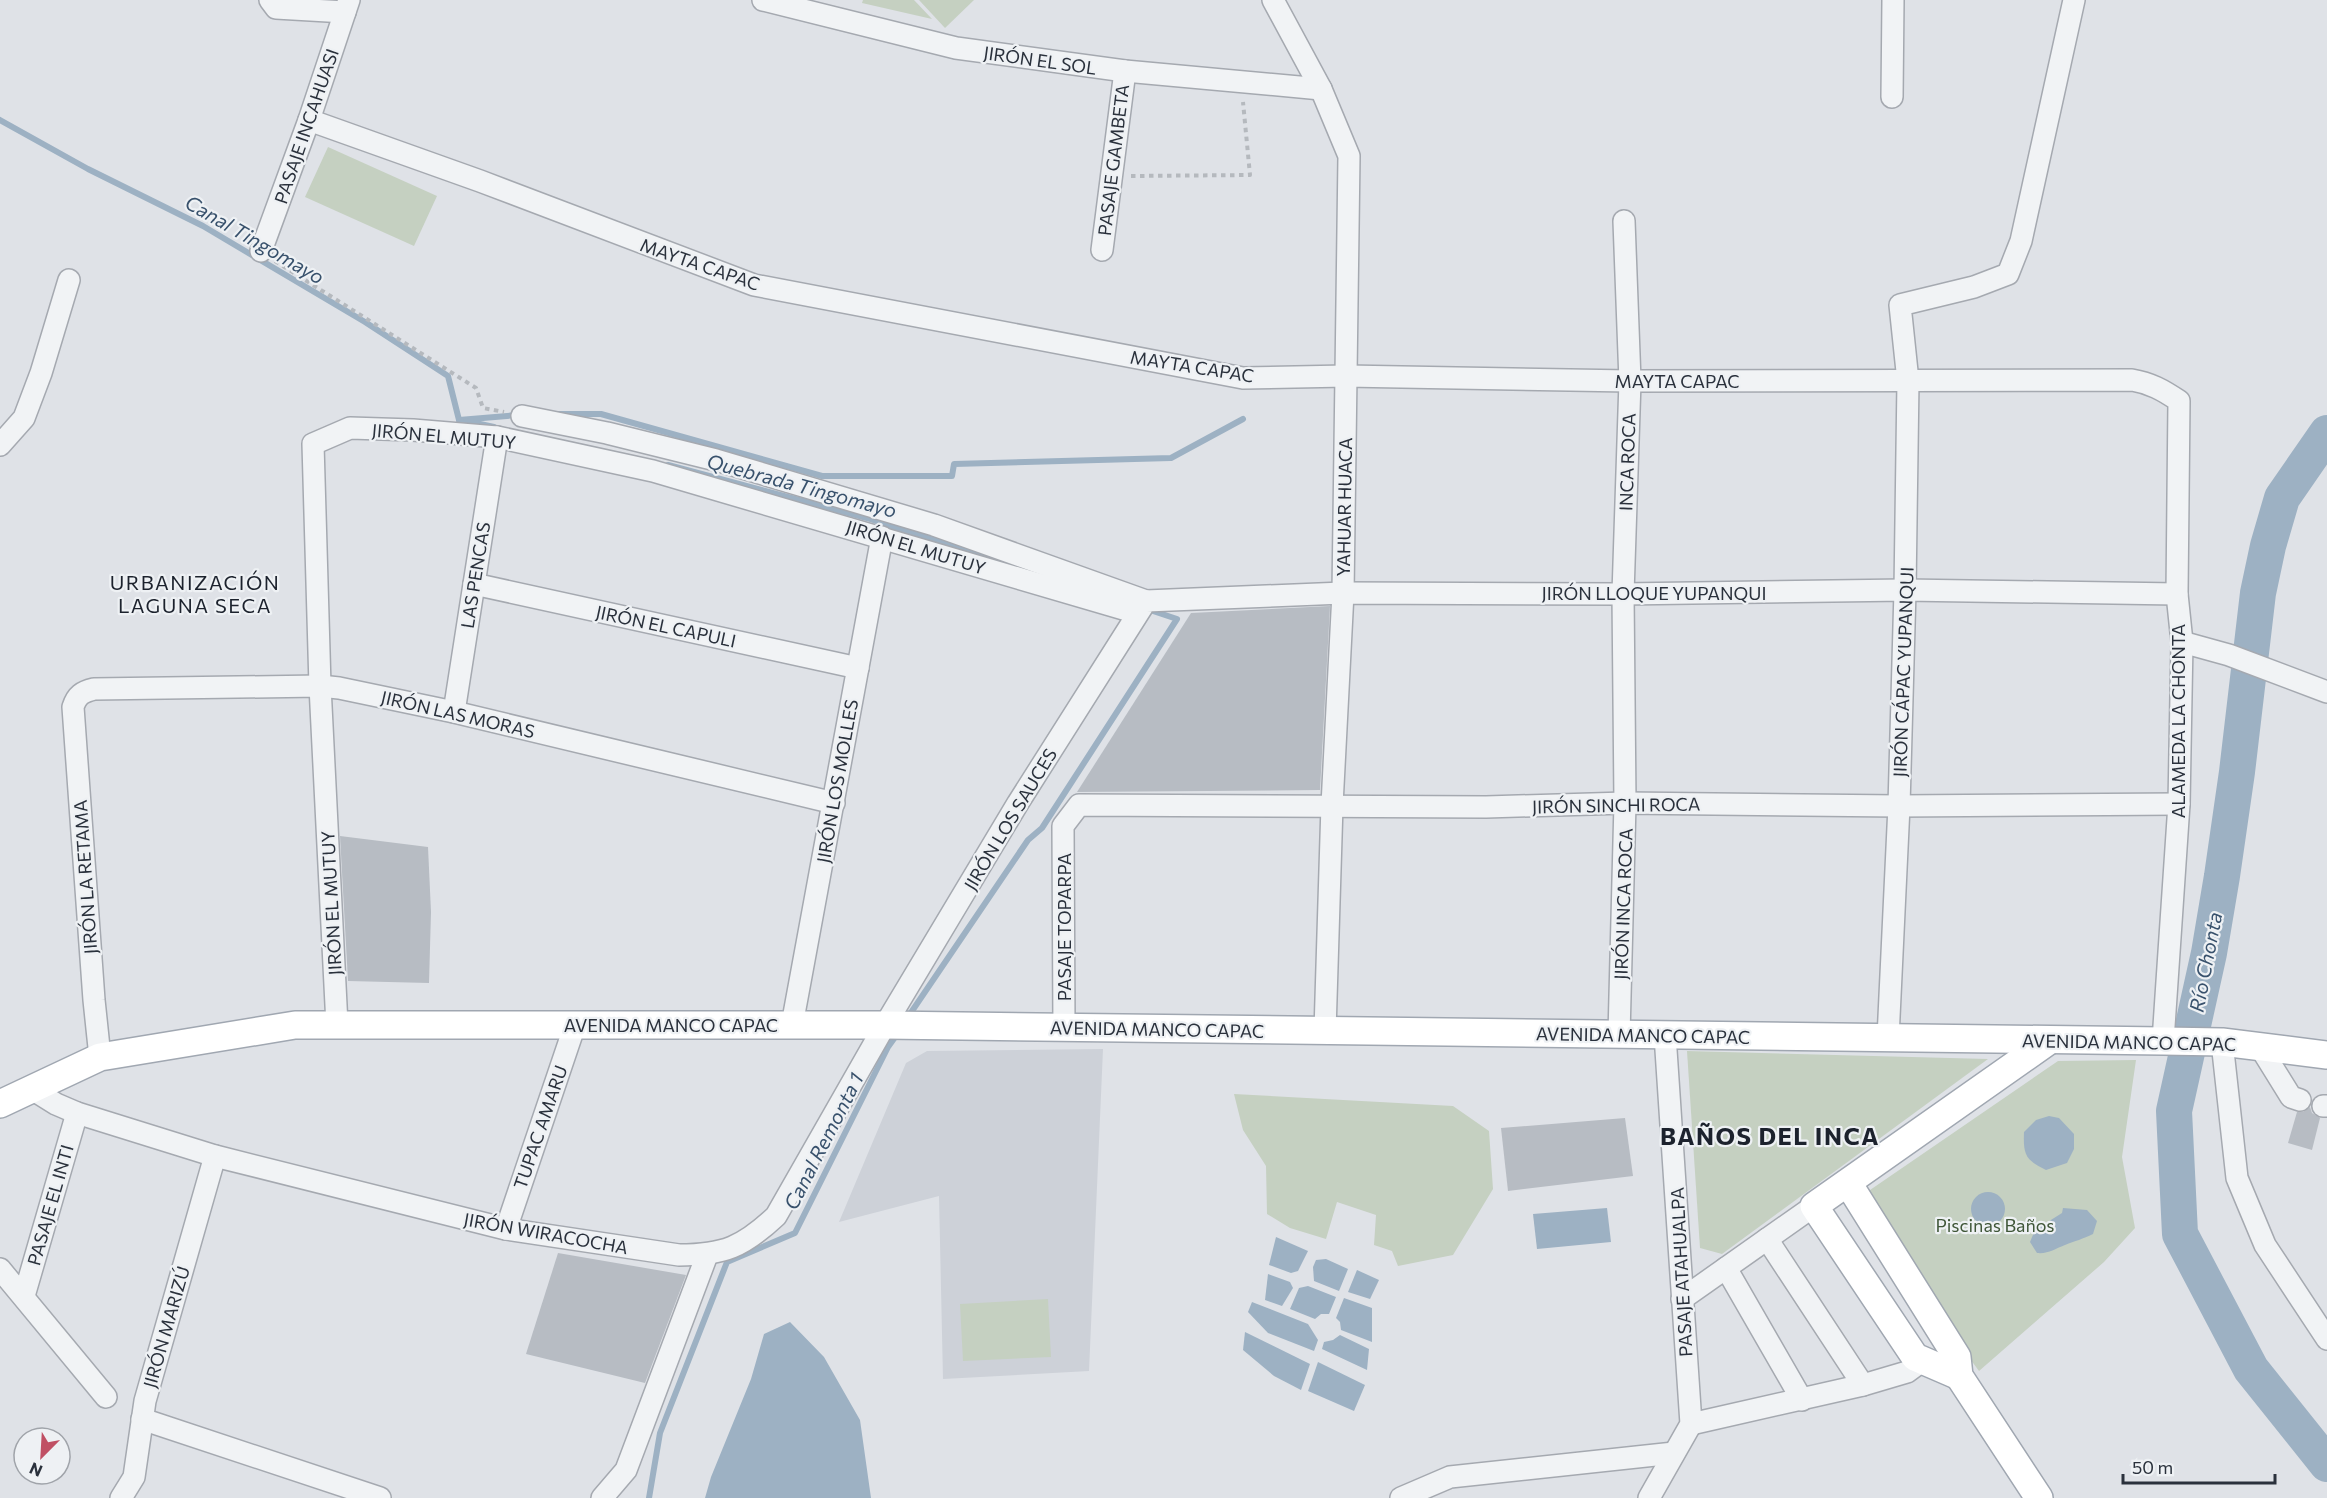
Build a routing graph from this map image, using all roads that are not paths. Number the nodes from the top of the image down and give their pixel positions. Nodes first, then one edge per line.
1 (270, 0) edge
2 (763, 0) edge
3 (1273, 0) edge
4 (1893, 0) edge
5 (2074, 0) edge
6 (347, 6) edge
7 (1125, 71) junction
8 (1321, 89) junction
9 (1892, 97) dead end
10 (309, 120) junction
11 (1624, 221) dead end
12 (1102, 250) dead end
13 (261, 251) road end
14 (69, 280) dead end
15 (1346, 376) junction
16 (1630, 381) junction
17 (1908, 381) junction
18 (2179, 401) joint
19 (522, 416) road end
20 (497, 437) junction
21 (0, 446) edge
22 (882, 537) junction
23 (474, 584) junction
24 (1905, 590) junction
25 (1343, 593) junction
26 (1623, 594) junction
27 (2177, 594) junction
28 (1141, 607) junction
29 (2182, 642) junction
30 (858, 668) junction
31 (320, 686) junction
32 (2324, 691) edge
33 (76, 697) joint
34 (454, 712) junction
35 (834, 803) junction
36 (1625, 803) junction
37 (2179, 804) junction
38 (1332, 805) junction
39 (1899, 806) junction
40 (1063, 826) joint
41 (337, 1025) junction
42 (575, 1025) junction
43 (792, 1025) junction
44 (898, 1026) junction
45 (1064, 1028) junction
46 (1325, 1031) junction
47 (1619, 1035) junction
48 (1665, 1035) junction
49 (1888, 1038) junction
50 (2050, 1040) junction
51 (2165, 1042) junction
52 (2221, 1042) junction
53 (2260, 1047) junction
54 (2327, 1055) edge
55 (100, 1057) junction
56 (32, 1089) junction
57 (2300, 1100) dead end
58 (0, 1104) edge
59 (76, 1113) junction
60 (215, 1156) junction
61 (1848, 1183) junction
62 (1814, 1206) junction
63 (506, 1229) junction
64 (1767, 1239) junction
65 (707, 1255) junction
66 (1726, 1268) junction
67 (0, 1269) edge
68 (24, 1296) junction
69 (1682, 1299) junction
70 (2324, 1331) edge
71 (1922, 1361) junction
72 (1959, 1376) junction
73 (1863, 1385) junction
74 (106, 1397) dead end
75 (1802, 1400) junction
76 (142, 1419) junction
77 (1691, 1424) junction
78 (1674, 1453) junction
79 (121, 1498) edge
80 (381, 1498) edge
81 (602, 1498) edge
82 (1401, 1498) edge
83 (1649, 1498) edge
84 (2039, 1498) edge

1 - 6 street
2 - 7 street, JIRÓN EL SOL
3 - 8 street, YAHUAR HUACA
4 - 9 street
5 - 17 street, JIRÓN CÁPAC YUPANQUI
6 - 10 street, PASAJE INCAHUASI
7 - 8 street, JIRÓN EL SOL
7 - 12 street, PASAJE GAMBETA
8 - 15 street, YAHUAR HUACA
10 - 13 street, PASAJE INCAHUASI
10 - 15 street, MAYTA CAPAC
11 - 16 street, INCA ROCA
14 - 21 street
15 - 16 street, MAYTA CAPAC
15 - 25 street, YAHUAR HUACA
16 - 17 street, MAYTA CAPAC
16 - 26 street, INCA ROCA
17 - 18 street, MAYTA CAPAC
17 - 24 street, JIRÓN CÁPAC YUPANQUI
18 - 27 street, ALAMEDA LA CHONTA
19 - 28 street
20 - 22 street, JIRÓN EL MUTUY
20 - 23 street, LAS PENCAS
20 - 31 street, JIRÓN EL MUTUY
22 - 28 street, JIRÓN EL MUTUY
22 - 30 street, JIRÓN LOS MOLLES
23 - 30 street, JIRÓN EL CAPULI
23 - 34 street, LAS PENCAS
24 - 26 street, JIRÓN LLOQUE YUPANQUI
24 - 27 street, JIRÓN LLOQUE YUPANQUI
24 - 39 street, JIRÓN CÁPAC YUPANQUI
25 - 26 street, JIRÓN LLOQUE YUPANQUI
25 - 28 street, JIRÓN LLOQUE YUPANQUI
25 - 38 street, YAHUAR HUACA
26 - 36 street, JIRÓN INCA ROCA
27 - 29 street, ALAMEDA LA CHONTA
28 - 44 street, JIRÓN LOS SAUCES
29 - 32 street
29 - 37 street, ALAMEDA LA CHONTA
30 - 35 street, JIRÓN LOS MOLLES
31 - 33 street, JIRÓN LAS MORAS
31 - 34 street, JIRÓN LAS MORAS
31 - 41 street, JIRÓN EL MUTUY
33 - 55 street, JIRÓN LA RETAMA
34 - 35 street, JIRÓN LAS MORAS
35 - 43 street, JIRÓN LOS MOLLES
36 - 38 street, JIRÓN SINCHI ROCA
36 - 39 street, JIRÓN SINCHI ROCA
36 - 47 street, JIRÓN INCA ROCA
37 - 39 street, JIRÓN SINCHI ROCA
37 - 51 street, ALAMEDA LA CHONTA
38 - 40 street, JIRÓN SINCHI ROCA
38 - 46 street, YAHUAR HUACA
39 - 49 street, JIRÓN CÁPAC YUPANQUI
40 - 45 street, PASAJE TOPARPA
41 - 42 main road, AVENIDA MANCO CAPAC
41 - 55 main road, AVENIDA MANCO CAPAC
42 - 43 main road, AVENIDA MANCO CAPAC
42 - 63 street, TUPAC AMARU
43 - 44 main road, AVENIDA MANCO CAPAC
44 - 45 main road, AVENIDA MANCO CAPAC
44 - 65 street, JIRÓN WIRACOCHA
45 - 46 main road, AVENIDA MANCO CAPAC
46 - 47 main road, AVENIDA MANCO CAPAC
47 - 48 main road, AVENIDA MANCO CAPAC
48 - 49 main road, AVENIDA MANCO CAPAC
48 - 69 street, PASAJE ATAHUALPA
49 - 50 main road, AVENIDA MANCO CAPAC
50 - 51 main road, AVENIDA MANCO CAPAC
50 - 61 main road
51 - 52 main road, AVENIDA MANCO CAPAC
52 - 53 main road, AVENIDA MANCO CAPAC
52 - 70 street
53 - 54 main road, AVENIDA MANCO CAPAC
53 - 57 street
55 - 56 main road, AVENIDA MANCO CAPAC
56 - 58 main road, AVENIDA MANCO CAPAC
56 - 59 street, JIRÓN WIRACOCHA
59 - 60 street, JIRÓN WIRACOCHA
59 - 68 street, PASAJE EL INTI
60 - 63 street, JIRÓN WIRACOCHA
60 - 76 street, JIRÓN MARIZÚ
61 - 62 main road
61 - 72 main road
62 - 64 street
62 - 71 main road
63 - 65 street, JIRÓN WIRACOCHA
64 - 66 street
64 - 73 street
65 - 81 street
66 - 69 street
66 - 75 street
67 - 68 street
68 - 74 street
69 - 77 street, PASAJE ATAHUALPA
71 - 72 main road
71 - 73 street
72 - 84 main road
73 - 75 street
75 - 77 street
76 - 79 street, JIRÓN MARIZÚ
76 - 80 street
77 - 78 street
78 - 82 street
78 - 83 street

